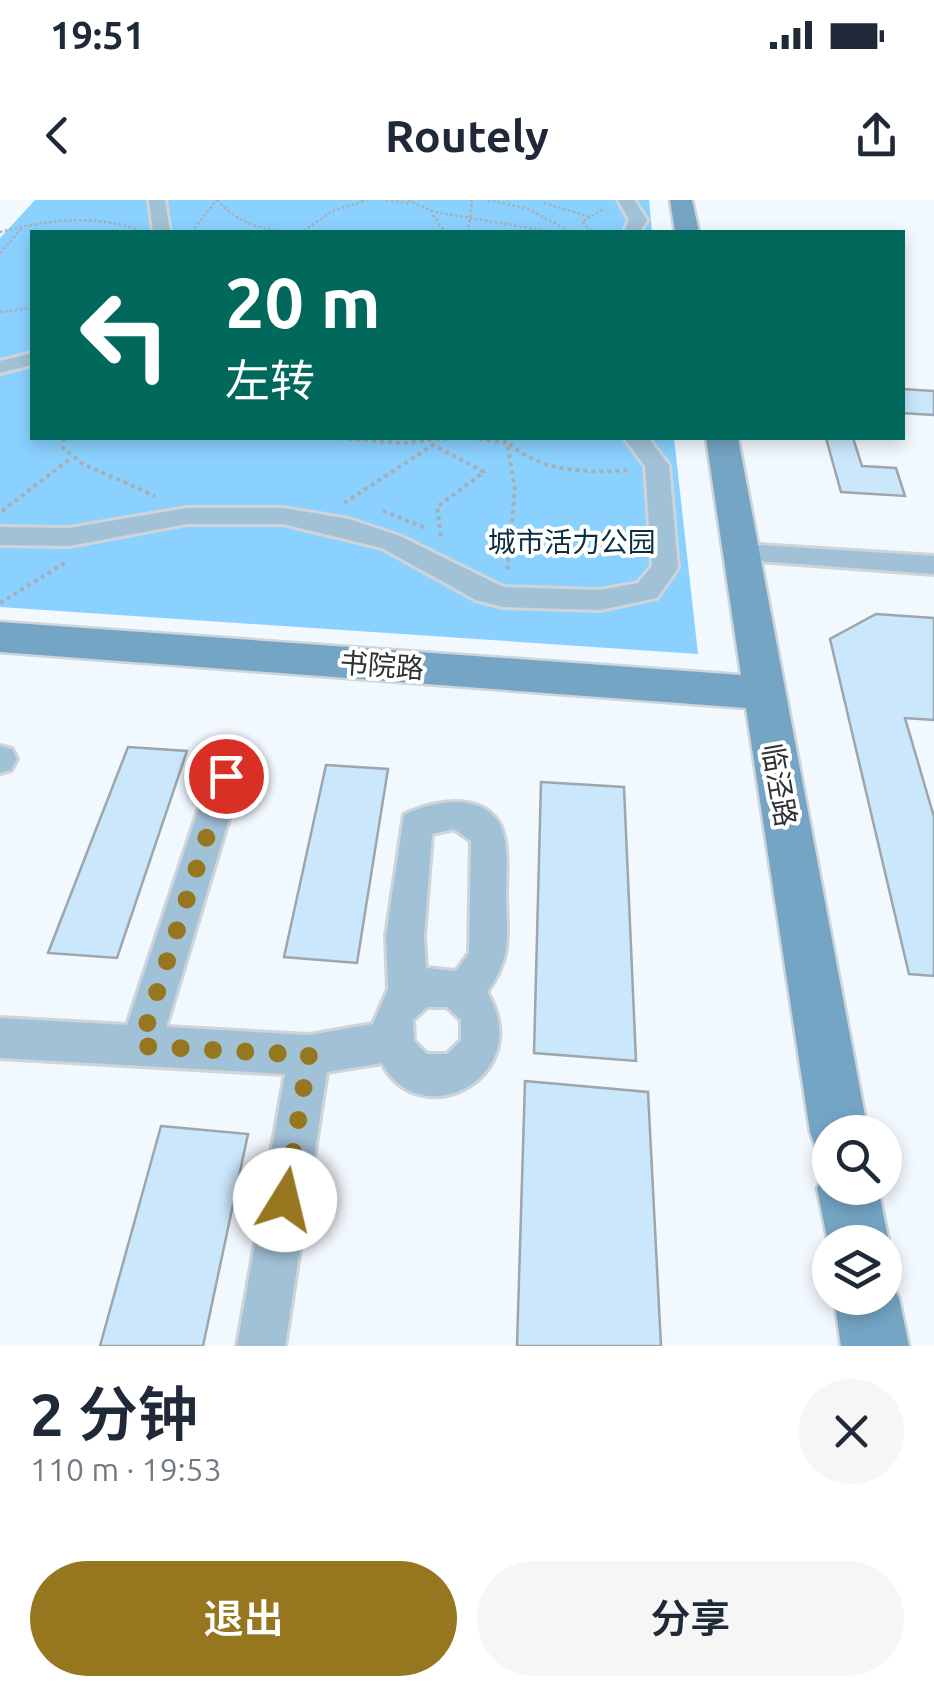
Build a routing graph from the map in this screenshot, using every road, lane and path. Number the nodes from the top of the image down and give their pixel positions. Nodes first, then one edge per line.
1 (157, 200) edge
2 (217, 200) edge
3 (367, 200) edge
4 (386, 200) edge
5 (408, 200) edge
6 (472, 200) edge
7 (488, 200) edge
8 (626, 200) edge
9 (681, 200) edge
10 (544, 201) edge
11 (412, 204) junction
12 (606, 208) dead end
13 (431, 213) junction
14 (470, 216) junction
15 (542, 216) junction
16 (590, 217) junction
17 (25, 225) junction
18 (152, 230) edge
19 (162, 230) edge
20 (193, 230) edge
21 (286, 230) edge
22 (306, 230) edge
23 (444, 230) edge
24 (468, 230) edge
25 (537, 230) edge
26 (567, 230) edge
27 (590, 230) edge
28 (633, 230) edge
29 (687, 230) edge
30 (0, 232) edge
31 (0, 253) edge
32 (30, 308) edge
33 (0, 312) edge
34 (30, 359) edge
35 (0, 367) edge
36 (64, 440) edge
37 (360, 440) edge
38 (424, 440) edge
39 (505, 440) edge
40 (638, 440) edge
41 (722, 440) edge
42 (71, 458) junction
43 (657, 465) junction
44 (342, 504) dead end
45 (0, 514) edge
46 (188, 516) junction
47 (114, 530) junction
48 (0, 536) edge
49 (441, 537) dead end
50 (742, 554) junction
51 (934, 565) edge
52 (503, 597) junction
53 (0, 603) edge
54 (0, 637) edge
55 (764, 693) junction
56 (226, 776) dead end
57 (463, 993) junction
58 (408, 996) junction
59 (0, 1038) edge
60 (394, 1040) junction
61 (140, 1046) junction
62 (309, 1055) junction
63 (835, 1115) edge
64 (869, 1315) edge
65 (261, 1346) edge
66 (874, 1346) edge

1 - 19 street
2 - 20 path
2 - 21 path
3 - 22 path
4 - 11 path
5 - 11 path
6 - 14 path
7 - 15 path
8 - 28 street
9 - 29 street
10 - 15 path
10 - 16 path
11 - 13 path
12 - 16 path
13 - 14 path
13 - 23 path
14 - 24 path
14 - 25 path
15 - 26 path
16 - 27 path
17 - 18 path
17 - 30 path
17 - 31 path
32 - 33 path
34 - 35 street
36 - 42 path
37 - 38 path
39 - 43 path
39 - 52 path
40 - 43 street
41 - 50 street, 临泾路
42 - 45 path
42 - 46 path
43 - 52 street
44 - 49 path
46 - 47 street
46 - 52 street
47 - 48 street
47 - 53 path
50 - 51 street
50 - 55 street, 临泾路
54 - 55 street, 书院路
55 - 63 street, 临泾路
56 - 61 street
57 - 58 street
57 - 58 street
57 - 60 street
58 - 60 street
59 - 61 street
60 - 62 street
61 - 62 street
62 - 65 street
64 - 66 street

